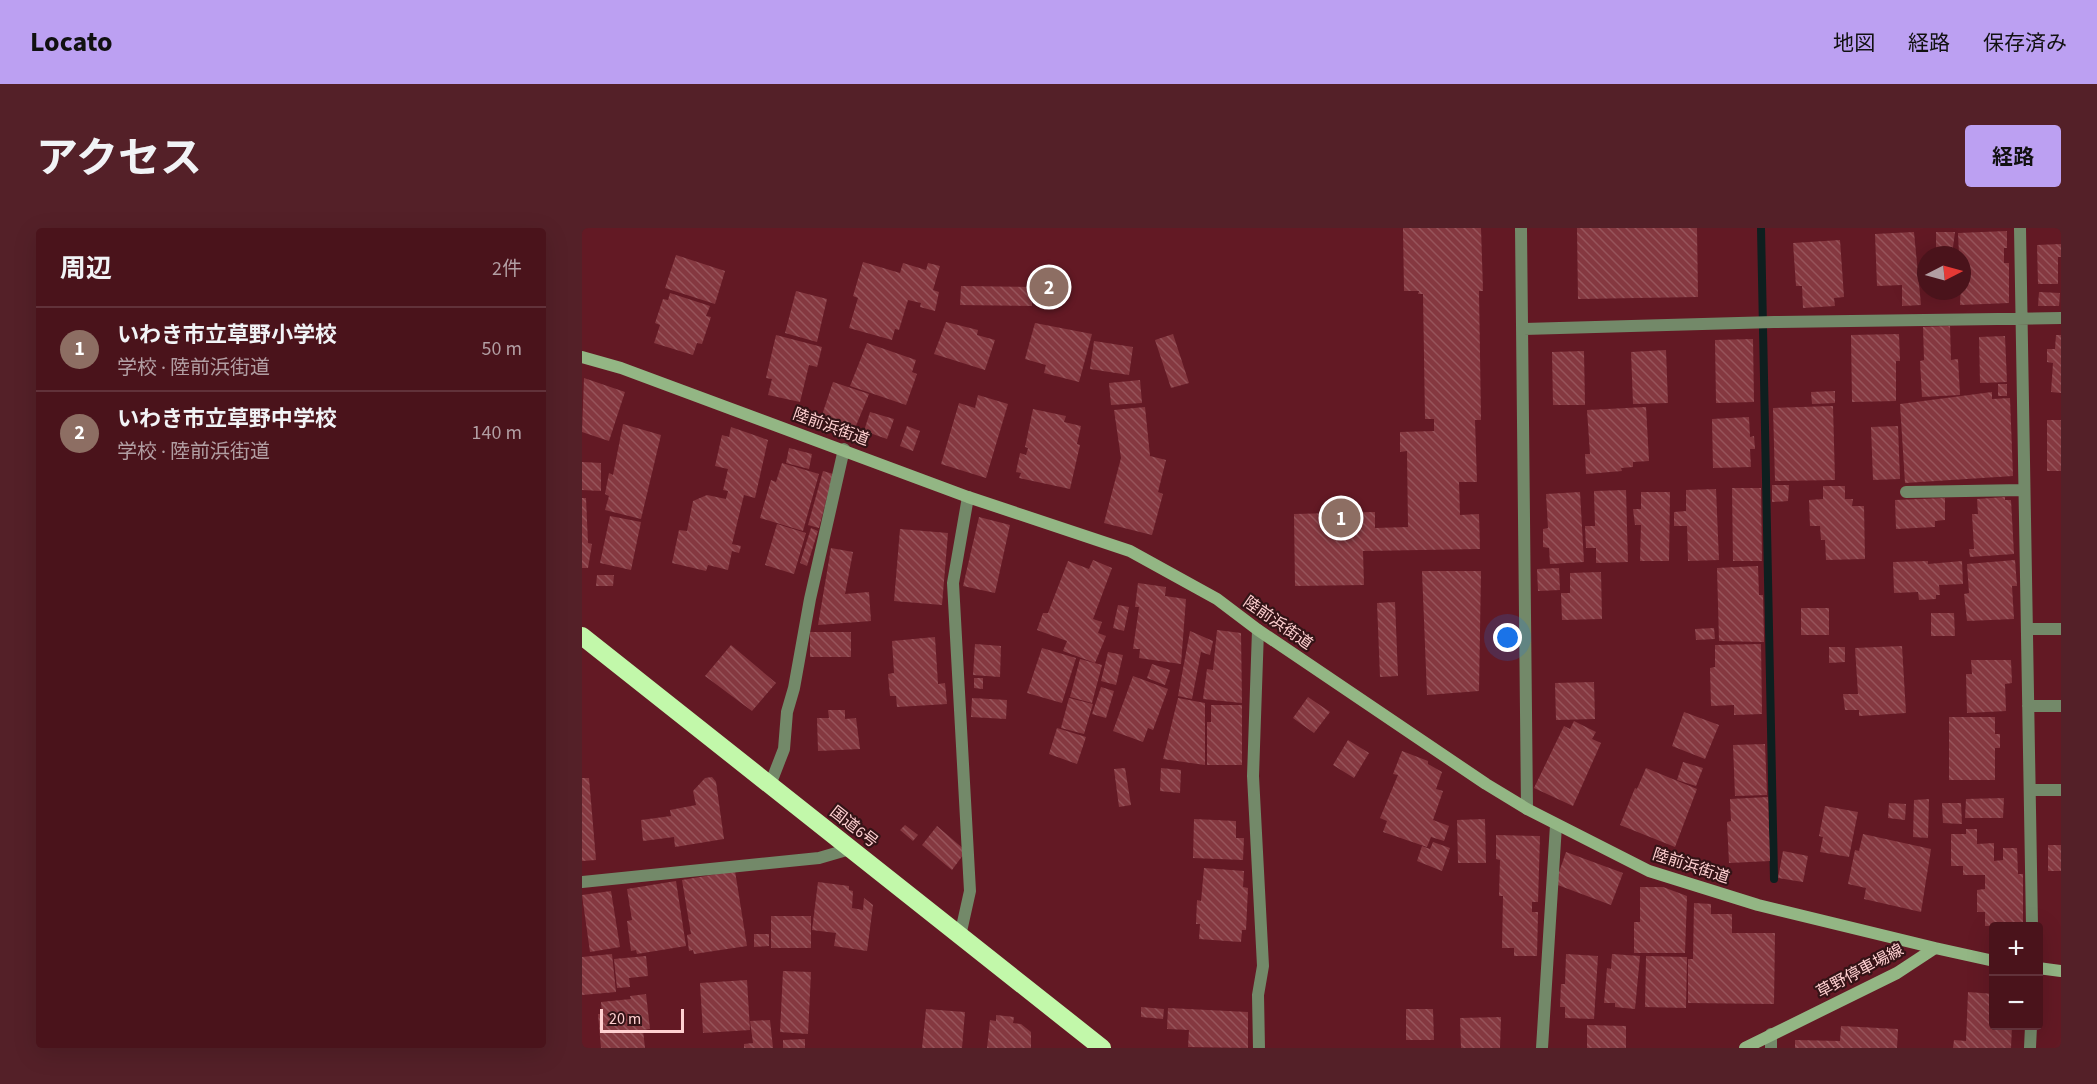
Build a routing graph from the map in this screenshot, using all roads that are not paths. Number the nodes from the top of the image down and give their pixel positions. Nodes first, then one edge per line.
1 (1521, 228) edge
2 (2020, 228) edge
3 (2061, 318) edge
4 (2022, 319) junction
5 (1522, 329) junction
6 (582, 357) edge
7 (844, 449) junction
8 (2024, 490) junction
9 (1906, 492) dead end
10 (968, 497) junction
11 (2061, 628) edge
12 (2027, 629) junction
13 (1258, 630) junction
14 (582, 636) edge
15 (2061, 705) edge
16 (2028, 706) junction
17 (770, 785) junction
18 (2030, 790) junction
19 (2061, 790) edge
20 (1527, 809) junction
21 (1556, 825) junction
22 (850, 849) junction
23 (582, 882) edge
24 (2032, 922) edge
25 (960, 936) junction
26 (1935, 948) junction
27 (1989, 960) edge
28 (2043, 969) edge
29 (2061, 971) edge
30 (2031, 1030) edge
31 (1771, 1034) junction
32 (1102, 1048) edge
33 (1259, 1048) edge
34 (1542, 1048) edge
35 (1745, 1048) edge
36 (1771, 1048) edge
37 (2030, 1048) edge

1 - 5 street
2 - 4 street
3 - 4 street
4 - 5 street
4 - 8 street
5 - 20 street
6 - 7 street, 陸前浜街道
7 - 10 street, 陸前浜街道
7 - 17 street
8 - 9 street
8 - 12 street
10 - 13 street, 陸前浜街道
10 - 25 street
11 - 12 street
12 - 16 street
13 - 20 street, 陸前浜街道
13 - 33 street
14 - 17 highway, 国道6号
15 - 16 street
16 - 18 street
17 - 22 highway, 国道6号
18 - 19 street
18 - 24 street
20 - 21 street, 陸前浜街道
21 - 26 street, 陸前浜街道
21 - 34 street
22 - 23 street
22 - 25 highway, 国道6号
25 - 32 highway, 国道6号
26 - 27 street
26 - 31 street, 草野停車場線
28 - 29 street
30 - 37 street
31 - 35 street, 草野停車場線
31 - 36 street

